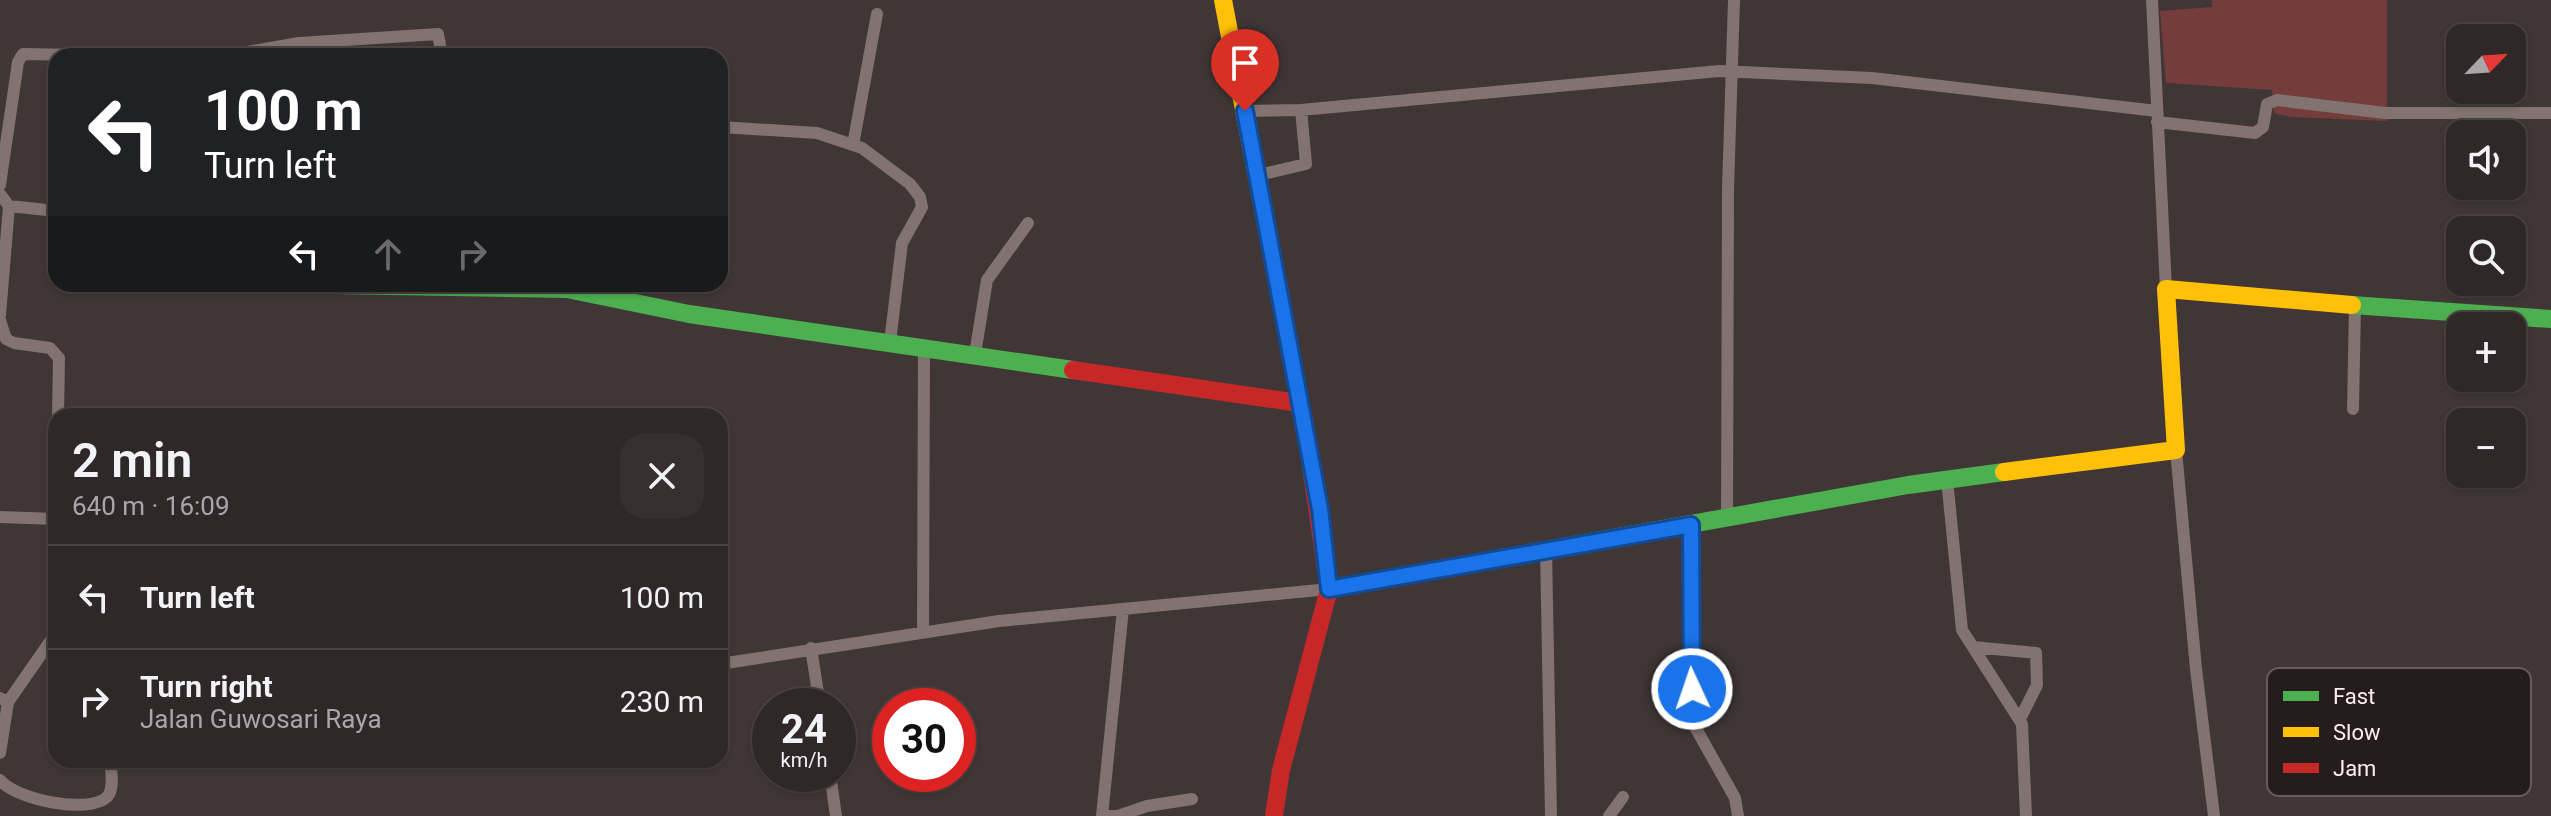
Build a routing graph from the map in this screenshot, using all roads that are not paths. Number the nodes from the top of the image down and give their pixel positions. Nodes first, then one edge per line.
1 (1223, 0) edge
2 (1734, 0) edge
3 (2152, 0) edge
4 (877, 14) dead end
5 (270, 48) edge
6 (442, 48) edge
7 (48, 54) edge
8 (1733, 71) junction
9 (1301, 110) junction
10 (1245, 111) junction
11 (2551, 113) edge
12 (2157, 117) junction
13 (728, 127) edge
14 (853, 145) junction
15 (1259, 175) junction
16 (0, 185) edge
17 (0, 194) edge
18 (9, 206) junction
19 (48, 210) edge
20 (1028, 223) dead end
21 (2166, 289) junction
22 (582, 292) edge
23 (2355, 305) junction
24 (0, 318) edge
25 (2551, 319) edge
26 (890, 342) junction
27 (924, 347) junction
28 (975, 354) junction
29 (1299, 403) junction
30 (58, 408) edge
31 (2353, 409) dead end
32 (2176, 450) junction
33 (1947, 479) junction
34 (0, 517) edge
35 (48, 519) edge
36 (1727, 520) junction
37 (1691, 525) junction
38 (1546, 549) junction
39 (1329, 589) junction
40 (1123, 609) junction
41 (923, 632) junction
42 (48, 643) edge
43 (1973, 647) junction
44 (811, 648) junction
45 (728, 663) edge
46 (817, 688) edge
47 (4, 700) edge
48 (2020, 719) junction
49 (0, 753) edge
50 (110, 768) edge
51 (0, 780) edge
52 (833, 792) edge
53 (1623, 797) dead end
54 (1192, 799) dead end
55 (836, 816) edge
56 (1102, 816) edge
57 (1274, 816) edge
58 (1551, 816) edge
59 (1609, 816) edge
60 (1738, 816) edge
61 (2026, 816) edge
62 (2214, 816) edge

1 - 10 street
2 - 8 street
3 - 12 street
4 - 14 street
5 - 6 street
7 - 16 street
8 - 9 street
8 - 12 street
8 - 36 street
9 - 10 street
9 - 15 street
10 - 15 street
11 - 12 street
12 - 21 street
13 - 14 street
14 - 26 street
15 - 29 street
17 - 18 street
18 - 19 street
18 - 24 street
20 - 28 street
21 - 23 street
21 - 32 street
22 - 26 street
23 - 25 street
23 - 31 street
24 - 30 street
26 - 27 street
27 - 28 street
27 - 41 street
28 - 29 street
29 - 39 street
32 - 33 street
32 - 62 street
33 - 36 street
33 - 43 street
34 - 35 street
36 - 37 street
37 - 38 street
37 - 60 street
38 - 39 street
38 - 58 street
39 - 40 street
39 - 57 street
40 - 41 street
40 - 56 street
41 - 44 street
42 - 47 street
43 - 48 street
43 - 48 street
44 - 45 street
44 - 46 street
47 - 49 street
48 - 61 street
50 - 51 street
52 - 55 street
53 - 59 street
54 - 56 street

